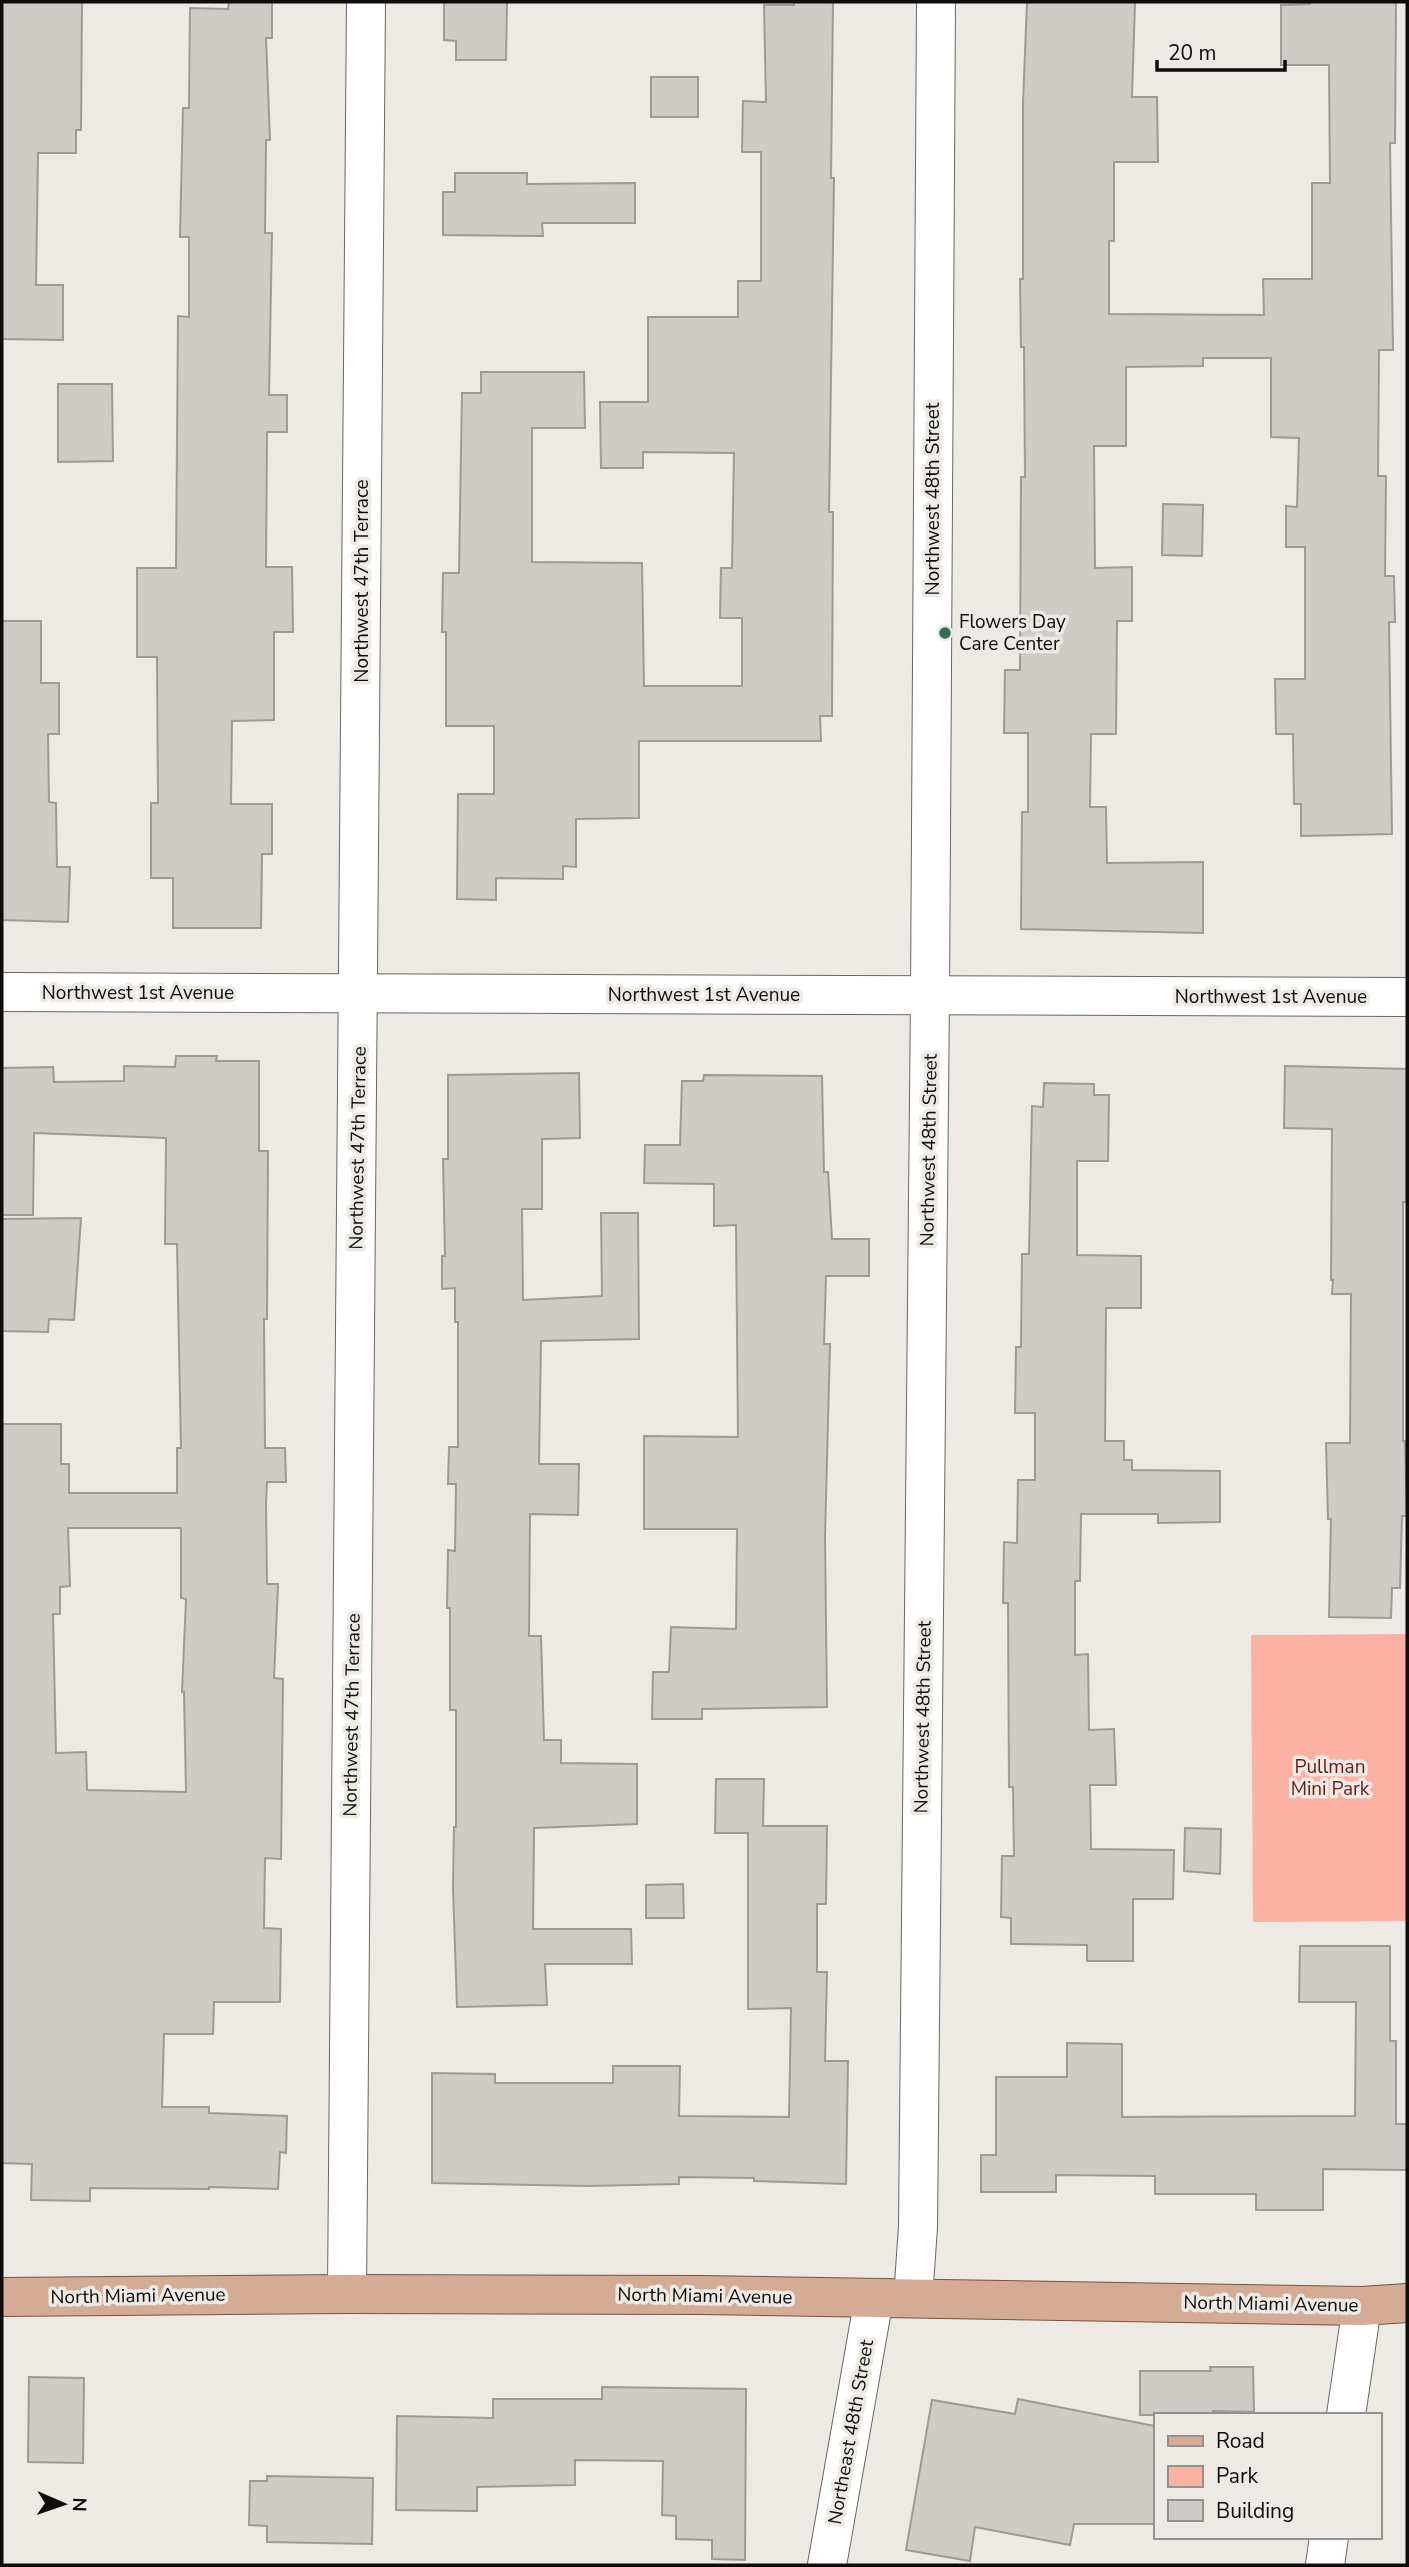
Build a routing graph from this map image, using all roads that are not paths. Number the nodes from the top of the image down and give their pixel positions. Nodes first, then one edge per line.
1 (366, 2) edge
2 (936, 2) edge
3 (2, 992) edge
4 (359, 994) junction
5 (930, 996) junction
6 (1407, 997) edge
7 (347, 2294) junction
8 (2, 2297) edge
9 (874, 2298) junction
10 (913, 2298) junction
11 (1407, 2303) edge
12 (1362, 2306) junction
13 (1346, 2413) edge
14 (1329, 2539) edge
15 (827, 2565) edge
16 (1325, 2565) edge

1 - 4 street, Northwest 47th Terrace
2 - 5 street, Northwest 48th Street
3 - 4 street, Northwest 1st Avenue
4 - 5 street, Northwest 1st Avenue
4 - 7 street, Northwest 47th Terrace
5 - 6 street, Northwest 1st Avenue
5 - 10 street, Northwest 48th Street
7 - 8 main road, North Miami Avenue
7 - 9 main road, North Miami Avenue
9 - 10 main road, North Miami Avenue
9 - 15 street, Northeast 48th Street
10 - 12 main road, North Miami Avenue
11 - 12 main road, North Miami Avenue
12 - 13 street
14 - 16 street

